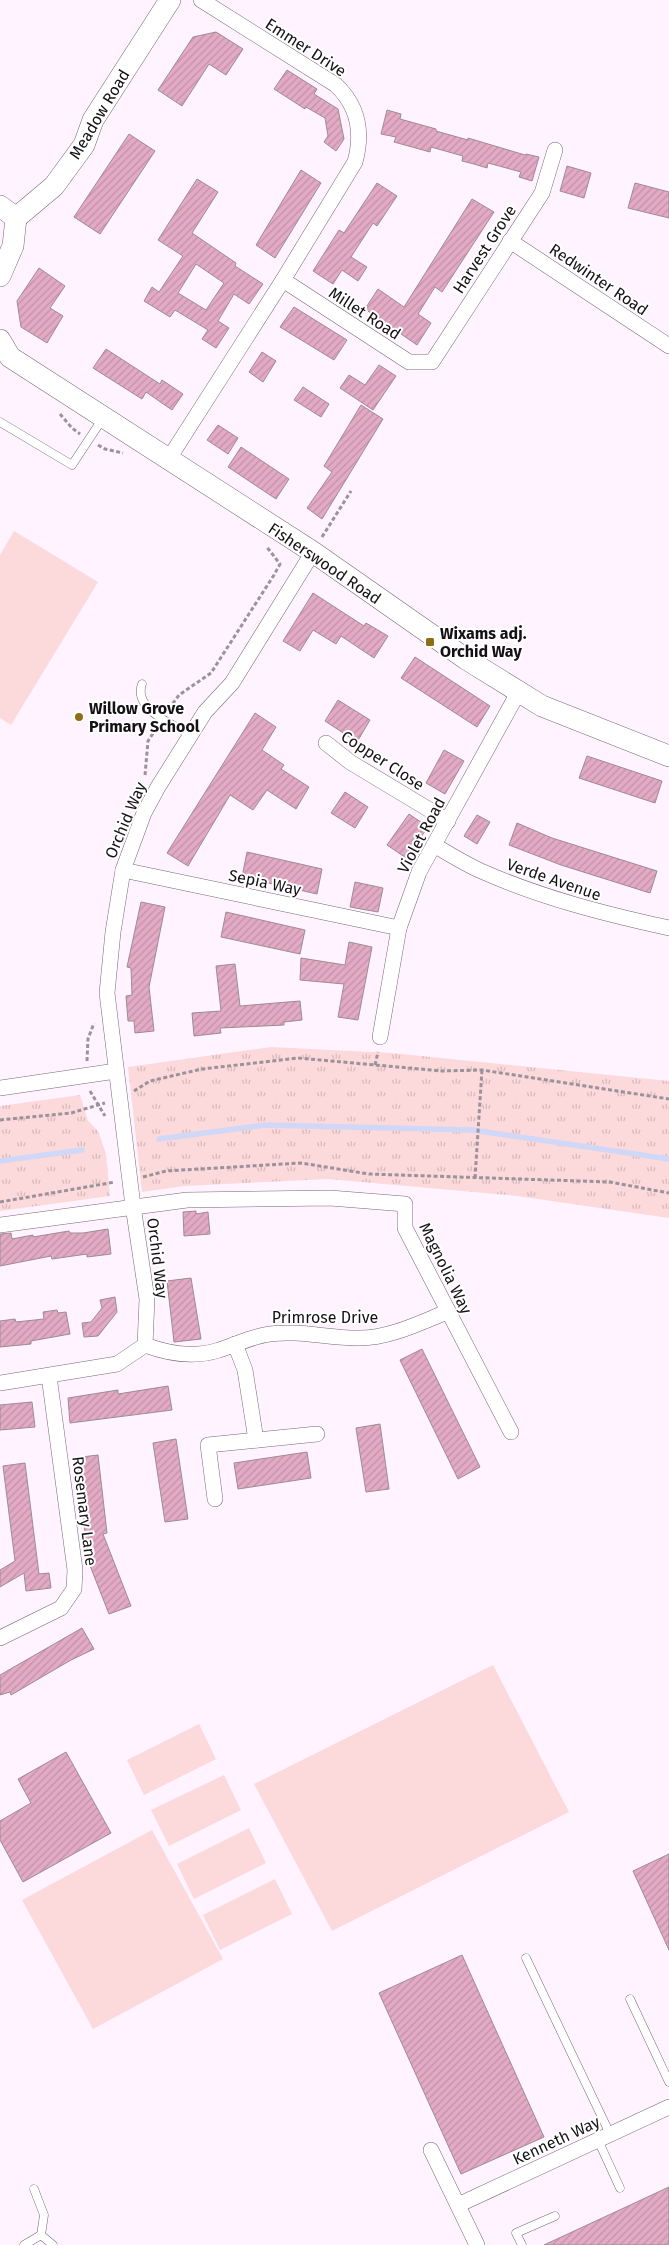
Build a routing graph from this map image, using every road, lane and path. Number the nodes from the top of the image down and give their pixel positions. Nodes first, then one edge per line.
1 (170, 0) edge
2 (201, 0) edge
3 (555, 150) dead end
4 (8, 212) edge
5 (510, 241) junction
6 (0, 276) edge
7 (284, 278) junction
8 (0, 340) edge
9 (669, 346) edge
10 (432, 362) joint
11 (57, 409) dead end
12 (104, 416) junction
13 (0, 422) edge
14 (88, 438) junction
15 (128, 454) dead end
16 (168, 460) junction
17 (351, 491) dead end
18 (264, 544) dead end
19 (313, 552) junction
20 (142, 684) dead end
21 (519, 692) junction
22 (162, 718) junction
23 (189, 734) junction
24 (326, 743) dead end
25 (669, 756) edge
26 (142, 783) dead end
27 (448, 821) junction
28 (434, 845) junction
29 (123, 870) junction
30 (399, 928) junction
31 (669, 928) edge
32 (97, 1014) dead end
33 (380, 1037) dead end
34 (482, 1070) junction
35 (116, 1071) junction
36 (87, 1076) junction
37 (0, 1088) edge
38 (120, 1099) junction
39 (669, 1099) edge
40 (98, 1106) junction
41 (0, 1120) edge
42 (108, 1121) dead end
43 (475, 1178) junction
44 (131, 1180) junction
45 (669, 1193) edge
46 (276, 1198) joint
47 (0, 1202) edge
48 (133, 1206) junction
49 (0, 1226) edge
50 (447, 1312) junction
51 (235, 1344) junction
52 (145, 1345) junction
53 (50, 1376) junction
54 (0, 1383) edge
55 (511, 1432) dead end
56 (318, 1434) dead end
57 (256, 1440) junction
58 (215, 1499) dead end
59 (0, 1638) edge
60 (526, 1958) dead end
61 (630, 1999) dead end
62 (669, 2082) edge
63 (669, 2107) edge
64 (604, 2137) junction
65 (431, 2150) dead end
66 (620, 2188) dead end
67 (34, 2190) dead end
68 (458, 2206) junction
69 (554, 2216) dead end
70 (41, 2235) junction
71 (24, 2245) edge
72 (52, 2245) edge
73 (477, 2245) edge
74 (522, 2245) edge

1 - 4 street, Meadow Road
2 - 7 street, Emmer Drive
3 - 5 street, Harvest Grove
4 - 6 street
5 - 9 street, Redwinter Road
5 - 10 street, Harvest Grove
7 - 10 street, Millet Road
7 - 16 street, Emmer Drive
8 - 12 street, Fisherswood Road
11 - 14 path
12 - 14 lane
12 - 16 street, Fisherswood Road
13 - 14 lane
14 - 15 path
16 - 19 street, Fisherswood Road
17 - 19 path
18 - 22 path
19 - 21 street, Fisherswood Road
19 - 23 street, Orchid Way
20 - 22 lane
21 - 25 street, Fisherswood Road
21 - 27 street, Violet Road
22 - 23 lane
22 - 26 path
23 - 29 street, Orchid Way
24 - 27 street, Copper Close
27 - 28 street, Violet Road
28 - 30 street, Violet Road
28 - 31 street, Verde Avenue
29 - 30 street, Sepia Way
29 - 35 street, Orchid Way
30 - 33 street, Violet Road
32 - 36 path
34 - 38 path
34 - 39 path
34 - 43 path
35 - 36 street
35 - 38 street, Orchid Way
36 - 37 street
36 - 40 path
38 - 40 path
38 - 44 street, Orchid Way
40 - 41 path
40 - 42 path
43 - 44 path
43 - 45 path
44 - 47 path
44 - 48 street, Orchid Way
46 - 48 street, Orchid Way
46 - 50 street, Magnolia Way
48 - 49 street
48 - 52 street, Orchid Way
50 - 51 street, Primrose Drive
50 - 55 street, Magnolia Way
51 - 52 street, Primrose Drive
51 - 57 street
52 - 53 street
53 - 54 street
53 - 59 street, Rosemary Lane
56 - 57 street
57 - 58 street
60 - 64 lane
61 - 62 lane
63 - 64 street, Kenneth Way
64 - 66 lane
64 - 68 street, Kenneth Way
65 - 68 street
67 - 70 lane
68 - 73 street
69 - 74 lane
70 - 71 lane
70 - 72 lane

